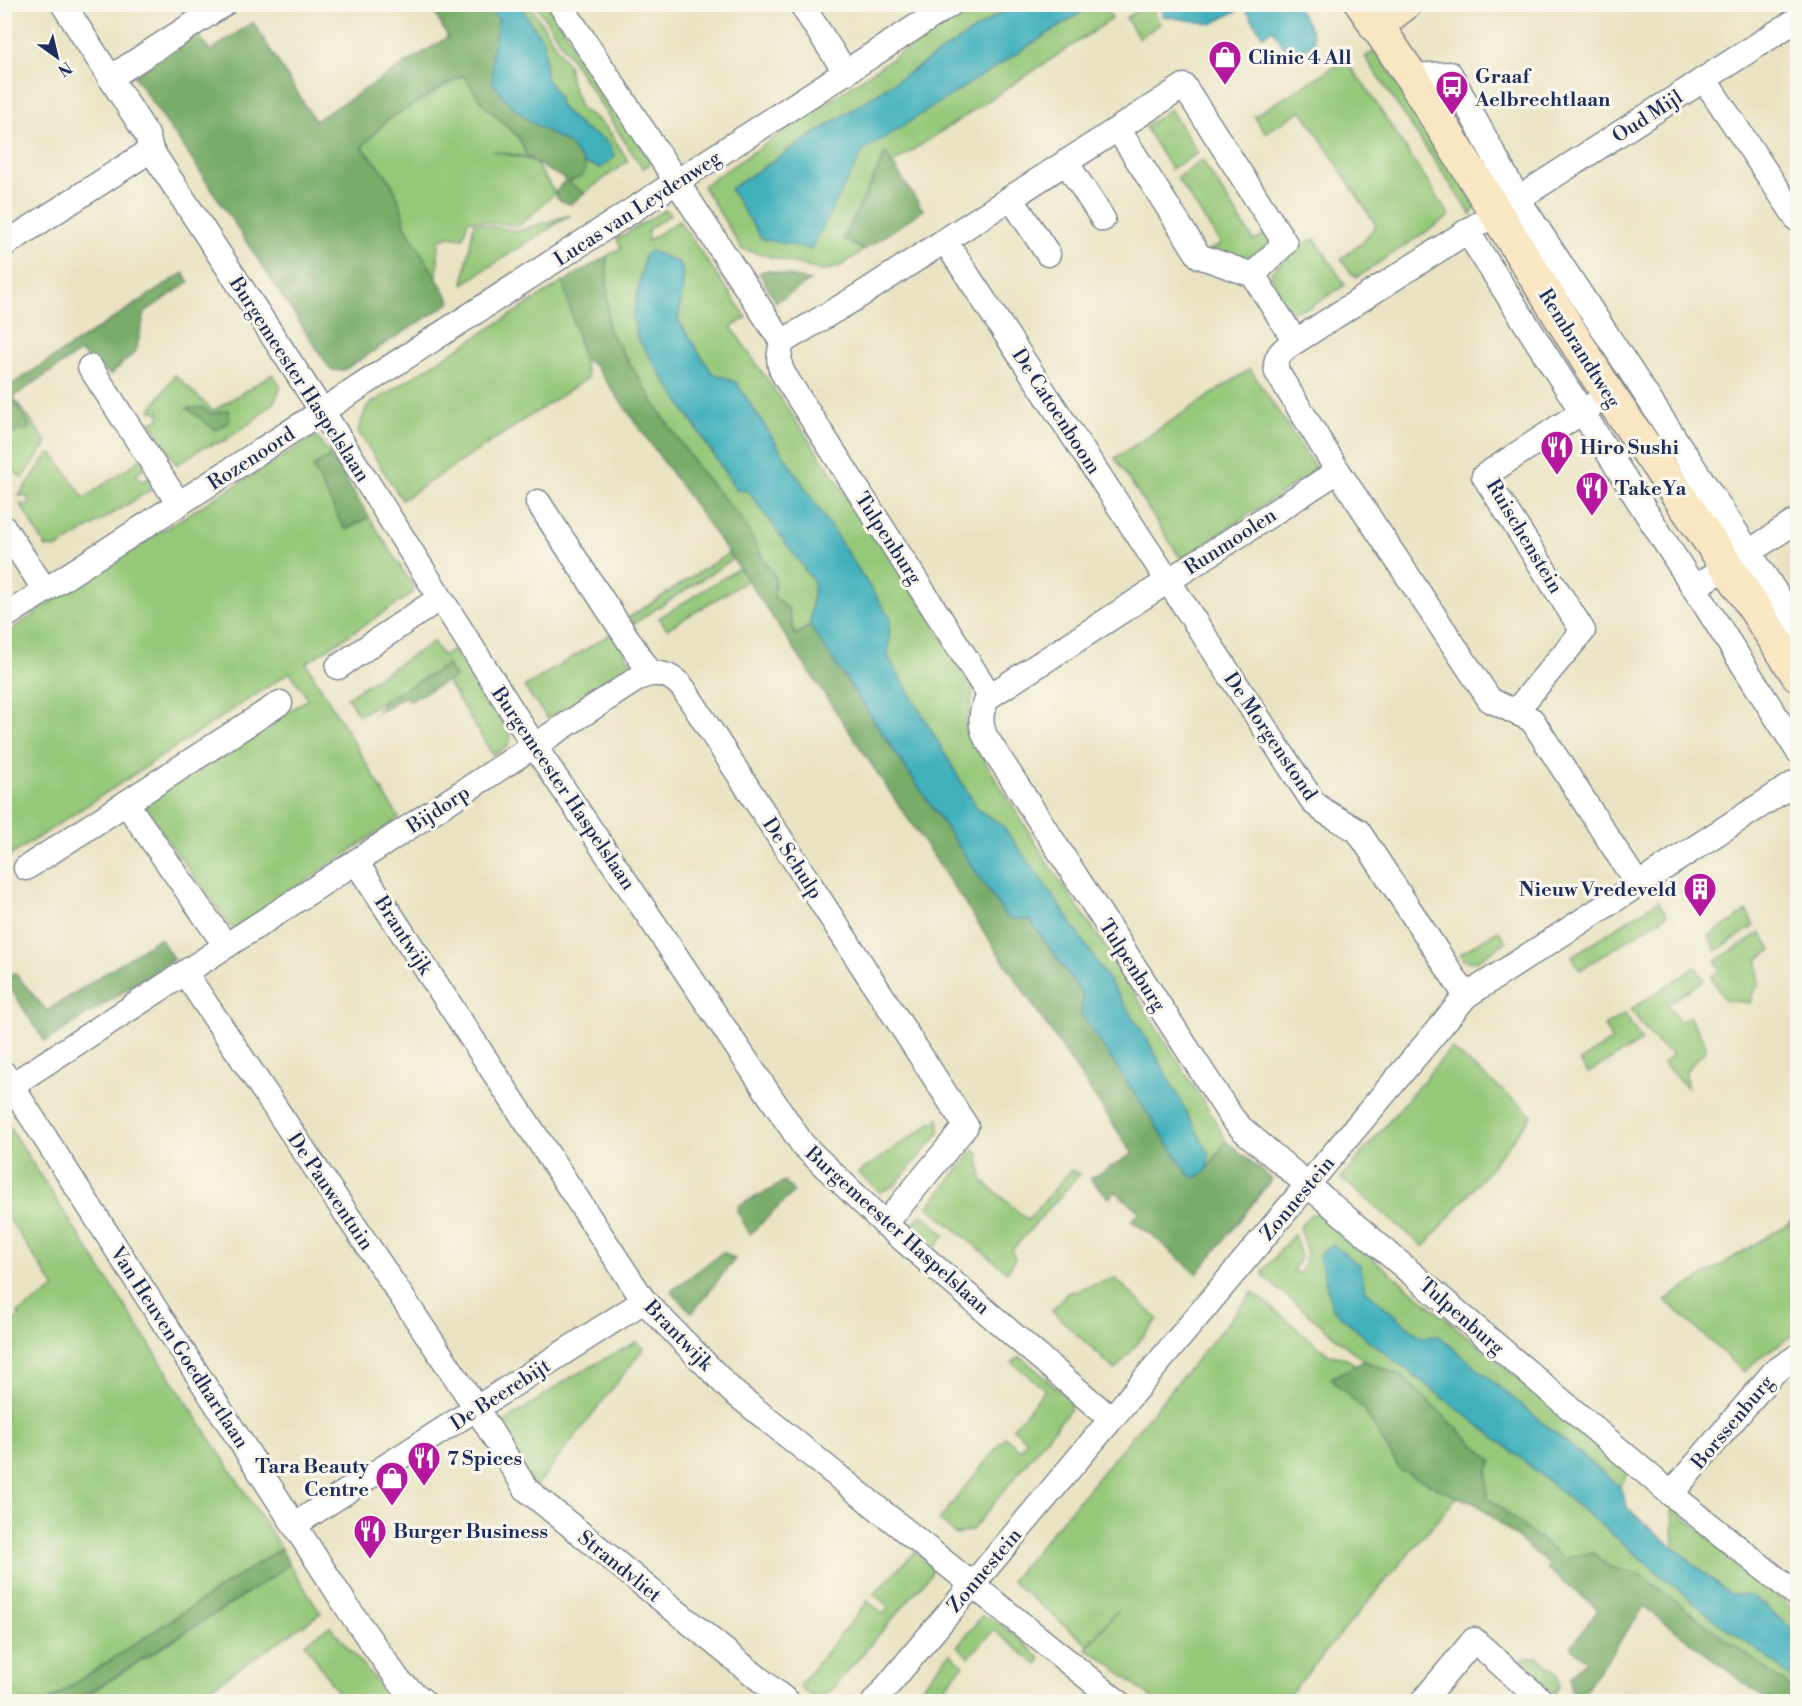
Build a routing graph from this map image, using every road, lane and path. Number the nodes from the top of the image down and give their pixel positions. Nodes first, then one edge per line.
1 (63, 4) edge
2 (224, 4) edge
3 (560, 4) edge
4 (801, 4) edge
5 (951, 4) edge
6 (1404, 4) edge
7 (1369, 15) edge
8 (1797, 19) edge
9 (846, 73) junction
10 (110, 78) junction
11 (1704, 79) junction
12 (1118, 129) junction
13 (151, 150) junction
14 (1066, 162) junction
15 (677, 182) junction
16 (1011, 198) junction
17 (1507, 206) junction
18 (1103, 219) dead end
19 (1797, 220) edge
20 (1467, 231) junction
21 (945, 241) junction
22 (4, 244) edge
23 (1048, 254) dead end
24 (1253, 275) junction
25 (782, 342) junction
26 (1295, 342) junction
27 (90, 367) dead end
28 (1609, 395) junction
29 (322, 411) junction
30 (1582, 412) junction
31 (1338, 471) junction
32 (538, 502) dead end
33 (179, 504) junction
34 (1797, 520) edge
35 (4, 528) edge
36 (1737, 559) junction
37 (1169, 581) junction
38 (1694, 588) junction
39 (45, 590) junction
40 (440, 598) junction
41 (4, 617) edge
42 (1797, 627) edge
43 (338, 667) dead end
44 (650, 674) junction
45 (1797, 675) edge
46 (990, 696) junction
47 (280, 703) dead end
48 (1515, 712) junction
49 (535, 747) junction
50 (1797, 751) edge
51 (1797, 782) edge
52 (126, 803) junction
53 (356, 862) junction
54 (26, 868) dead end
55 (1638, 885) junction
56 (226, 946) junction
57 (185, 973) junction
58 (1466, 996) junction
59 (8, 1080) edge
60 (1308, 1184) junction
61 (885, 1224) junction
62 (644, 1301) junction
63 (1797, 1356) edge
64 (477, 1409) junction
65 (1111, 1419) junction
66 (1671, 1494) junction
67 (294, 1525) junction
68 (972, 1584) junction
69 (1797, 1596) edge
70 (424, 1701) edge
71 (788, 1701) edge
72 (873, 1701) edge
73 (1118, 1701) edge
74 (1422, 1701) edge
75 (1543, 1701) edge

1 - 10 street, Burgemeester Haspelslaan
2 - 10 street
3 - 15 street
4 - 9 street
5 - 9 street, Lucas van Leydenweg
6 - 7 street
7 - 17 street, Rembrandtweg
8 - 11 street, Oud Mijl
9 - 15 street, Lucas van Leydenweg
10 - 13 street, Burgemeester Haspelslaan
11 - 17 street, Oud Mijl
11 - 19 street
12 - 14 street
12 - 24 street
12 - 24 street
13 - 22 street
13 - 29 street, Burgemeester Haspelslaan
14 - 16 street
14 - 18 street
15 - 25 street
15 - 29 street, Lucas van Leydenweg
16 - 21 street
16 - 23 street
17 - 20 street
17 - 28 street, Rembrandtweg
17 - 36 street, Rembrandtweg
20 - 26 street
20 - 30 street, Rembrandtweg
21 - 25 street
21 - 37 street, De Catoenboom
24 - 26 street
25 - 46 street, Tulpenburg
26 - 31 street
27 - 33 street
28 - 30 street, Ruischenstein
28 - 36 street, Rembrandtweg
29 - 33 street, Rozenoord
29 - 40 street, Burgemeester Haspelslaan
30 - 38 street, Rembrandtweg
30 - 48 street, Ruischenstein
31 - 37 street, Runmoolen
31 - 48 street
32 - 44 street
33 - 39 street, Rozenoord
34 - 36 street
35 - 39 street
36 - 38 street
36 - 42 street, Rembrandtweg
36 - 45 street, Rembrandtweg
37 - 46 street, Runmoolen
37 - 58 street, De Morgenstond
38 - 50 street, Rembrandtweg
39 - 41 street, Rozenoord
40 - 43 street
40 - 49 street, Burgemeester Haspelslaan
44 - 49 street, Bijdorp
44 - 61 street, De Schulp
46 - 60 street, Tulpenburg
47 - 52 street
48 - 55 street
49 - 53 street, Bijdorp
49 - 61 street, Burgemeester Haspelslaan
51 - 55 street, Zonnestein
52 - 54 street
52 - 56 street
53 - 56 street, Bijdorp
53 - 62 street, Brantwijk
55 - 58 street, Zonnestein
56 - 57 street, Bijdorp
57 - 59 street, Bijdorp
57 - 64 street, De Pauwentuin
58 - 60 street, Zonnestein
59 - 67 street, Van Heuven Goedhartlaan
60 - 65 street, Zonnestein
60 - 66 street, Tulpenburg
61 - 65 street, Burgemeester Haspelslaan
62 - 64 street, De Beerebijt
62 - 68 street, Brantwijk
63 - 66 street, Borssenburg
64 - 67 street, De Beerebijt
64 - 71 street, Strandvliet
65 - 68 street, Zonnestein
66 - 69 street, Tulpenburg
67 - 70 street, Van Heuven Goedhartlaan
68 - 72 street, Zonnestein
68 - 73 street, Brantwijk
74 - 75 street

